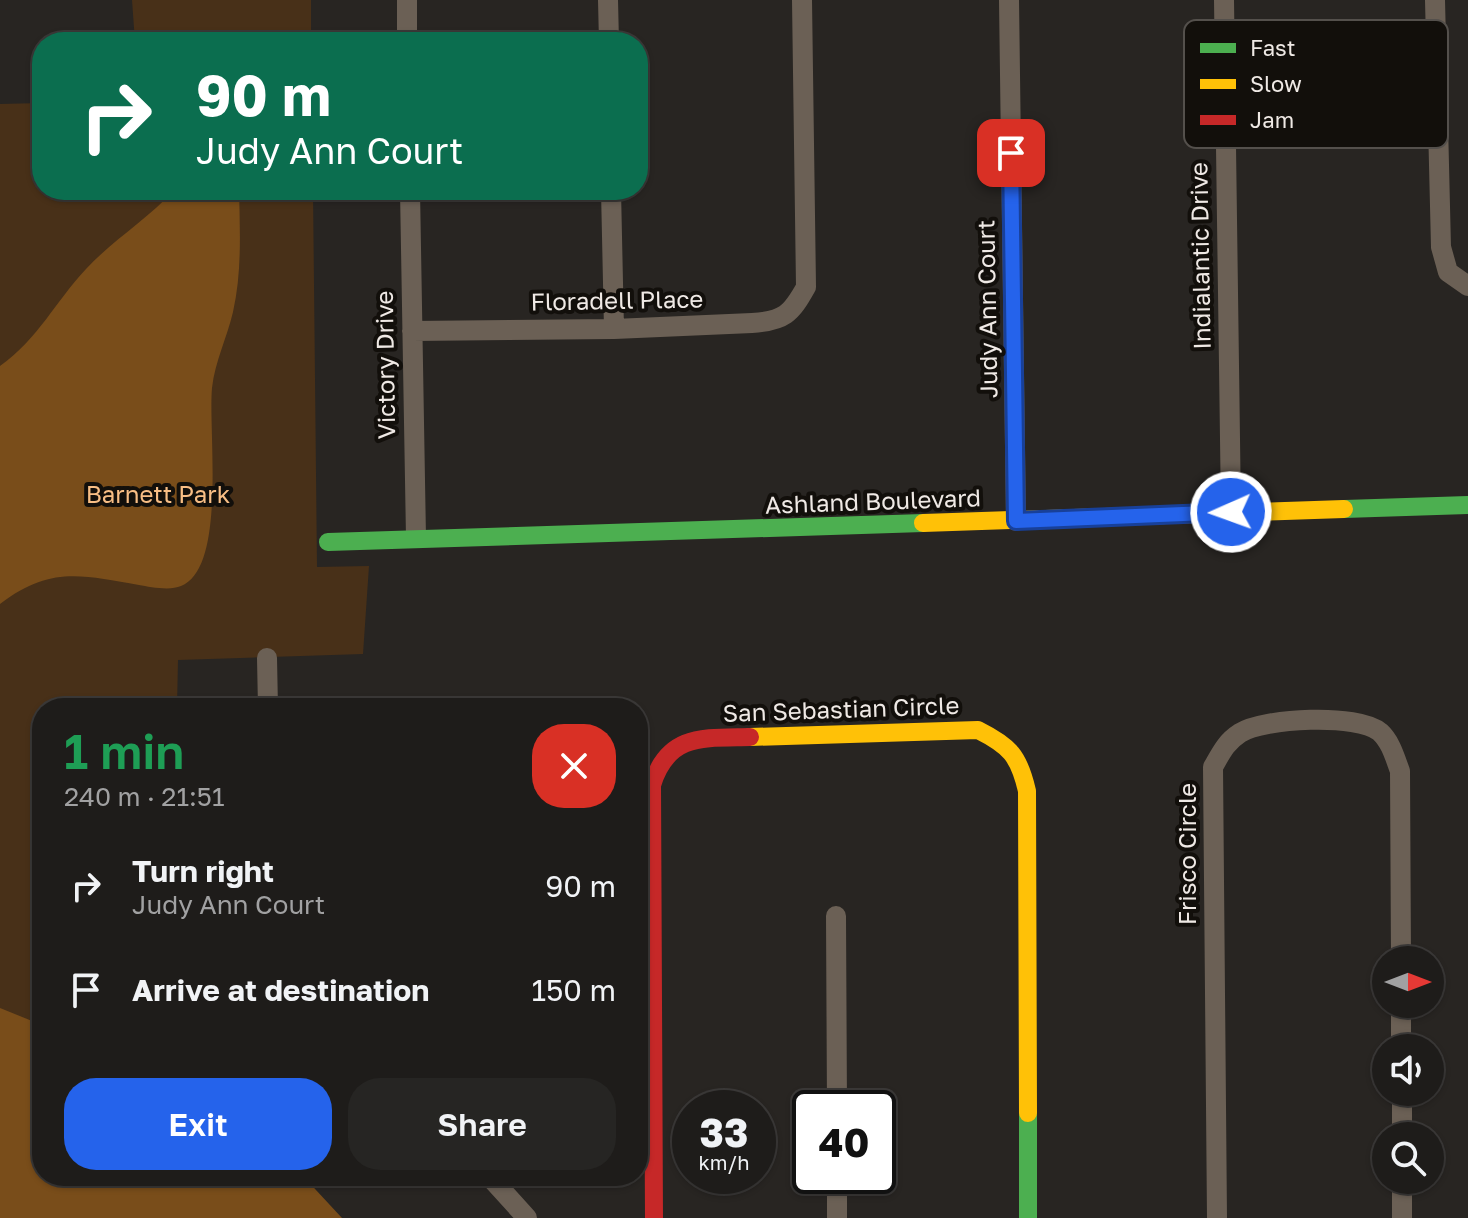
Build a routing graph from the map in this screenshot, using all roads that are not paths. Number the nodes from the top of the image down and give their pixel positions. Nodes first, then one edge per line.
1 (407, 0) edge
2 (608, 0) edge
3 (802, 0) edge
4 (1009, 0) edge
5 (1224, 0) edge
6 (1435, 0) edge
7 (1224, 20) edge
8 (1435, 20) edge
9 (407, 32) edge
10 (609, 32) edge
11 (1226, 148) edge
12 (1439, 148) edge
13 (410, 200) edge
14 (611, 200) edge
15 (1468, 286) edge
16 (614, 329) junction
17 (412, 331) junction
18 (1468, 505) edge
19 (1231, 512) junction
20 (1016, 521) junction
21 (416, 538) junction
22 (328, 542) dead end
23 (267, 658) dead end
24 (268, 698) edge
25 (836, 916) dead end
26 (1401, 946) edge
27 (837, 1090) edge
28 (498, 1186) edge
29 (837, 1194) edge
30 (1402, 1194) edge
31 (527, 1218) edge
32 (654, 1218) edge
33 (837, 1218) edge
34 (1028, 1218) edge
35 (1217, 1218) edge
36 (1402, 1218) edge

1 - 9 street
2 - 10 street
3 - 16 street, Floradell Place
4 - 20 street, Judy Ann Court
5 - 7 street, Indialantic Drive
6 - 8 street
11 - 19 street, Indialantic Drive
12 - 15 street
13 - 17 street, Victory Drive
14 - 16 street
16 - 17 street, Floradell Place
17 - 21 street, Victory Drive
18 - 19 street, Ashland Boulevard
19 - 20 street, Ashland Boulevard
20 - 21 street, Ashland Boulevard
21 - 22 street, Ashland Boulevard
23 - 24 street
25 - 27 street
26 - 35 street, Frisco Circle
28 - 31 street
29 - 33 street
30 - 36 street
32 - 34 street, San Sebastian Circle

